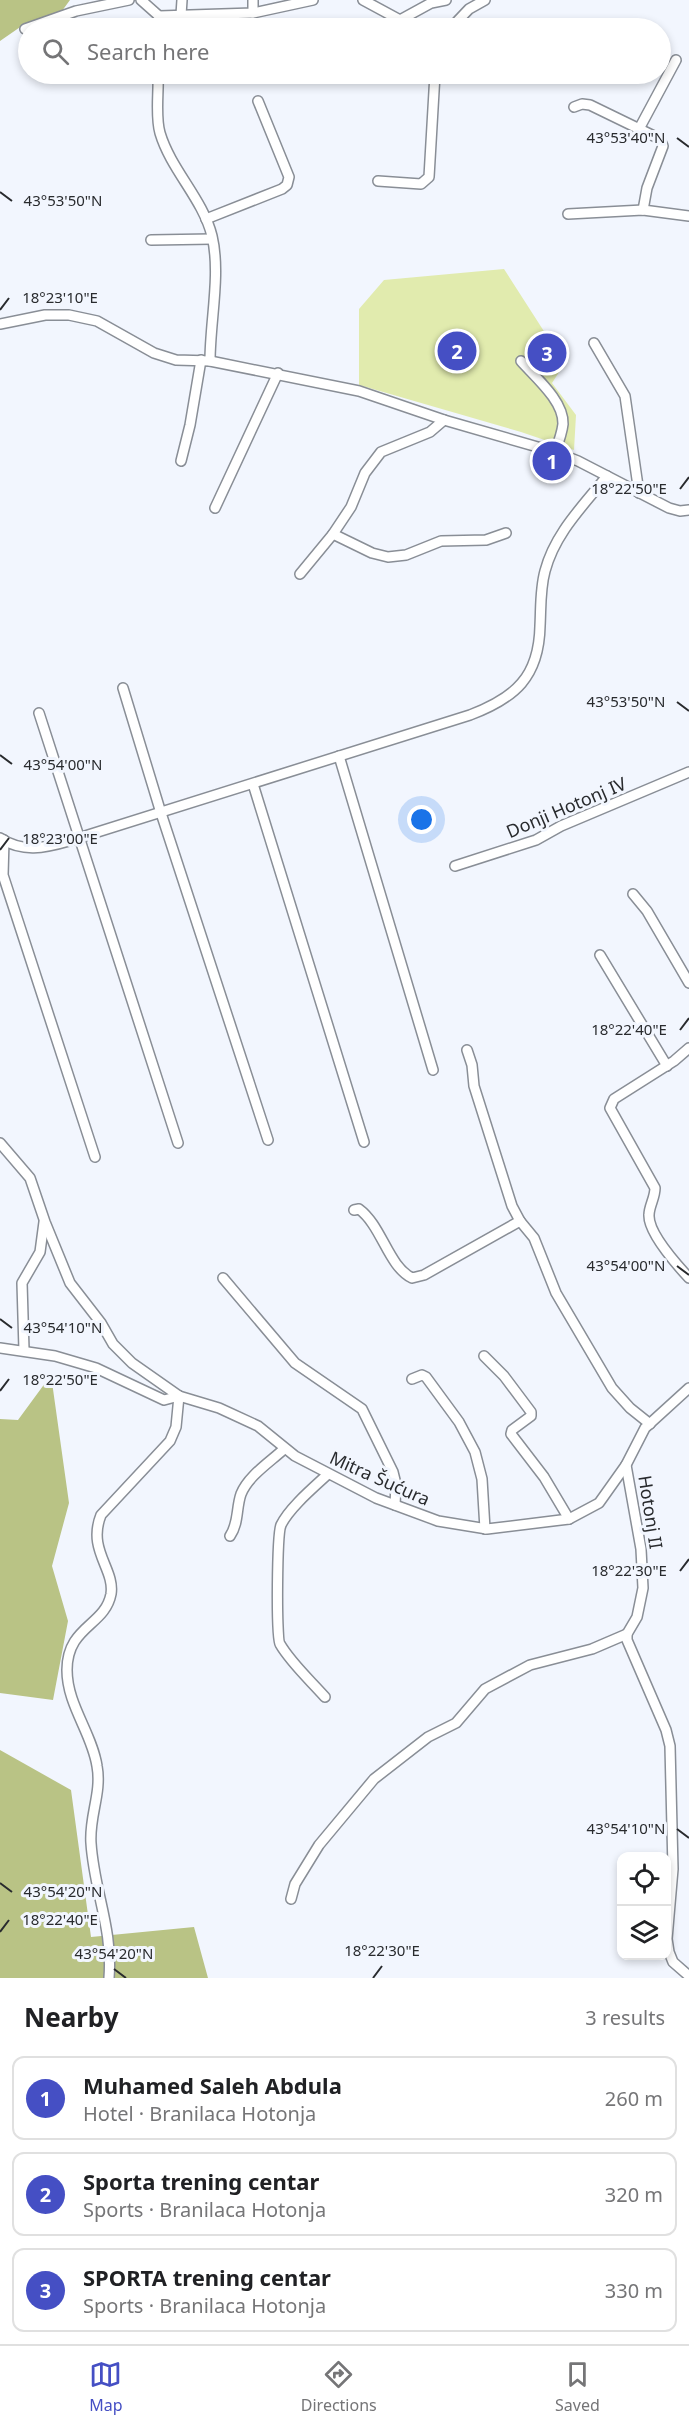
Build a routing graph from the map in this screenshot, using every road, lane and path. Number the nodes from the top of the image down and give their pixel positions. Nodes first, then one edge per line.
1 (129, 0) edge
2 (141, 0) edge
3 (182, 0) edge
4 (253, 0) edge
5 (312, 0) edge
6 (363, 0) edge
7 (446, 0) edge
8 (485, 0) edge
9 (432, 2) edge
10 (253, 13) junction
11 (181, 15) junction
12 (159, 16) joint
13 (56, 18) edge
14 (396, 18) edge
15 (404, 18) edge
16 (460, 18) edge
17 (676, 60) dead end
18 (671, 69) edge
19 (158, 84) edge
20 (435, 84) edge
21 (663, 84) edge
22 (258, 101) dead end
23 (574, 107) dead end
24 (639, 129) junction
25 (378, 181) dead end
26 (643, 210) junction
27 (568, 214) dead end
28 (689, 216) edge
29 (206, 219) junction
30 (212, 239) junction
31 (151, 240) dead end
32 (0, 324) edge
33 (594, 343) dead end
34 (206, 360) junction
35 (521, 361) dead end
36 (279, 373) junction
37 (444, 420) junction
38 (555, 452) junction
39 (181, 461) dead end
40 (607, 476) junction
41 (639, 493) junction
42 (215, 508) dead end
43 (689, 510) edge
44 (506, 533) dead end
45 (333, 534) junction
46 (300, 574) dead end
47 (123, 688) dead end
48 (39, 713) dead end
49 (339, 756) junction
50 (689, 772) edge
51 (253, 784) junction
52 (161, 813) junction
53 (78, 838) junction
54 (2, 839) edge
55 (455, 866) dead end
56 (633, 894) dead end
57 (600, 955) dead end
58 (689, 983) edge
59 (689, 1048) edge
60 (467, 1050) dead end
61 (667, 1066) junction
62 (433, 1070) dead end
63 (268, 1140) dead end
64 (364, 1142) dead end
65 (0, 1143) edge
66 (178, 1143) dead end
67 (95, 1157) dead end
68 (354, 1210) dead end
69 (520, 1221) junction
70 (45, 1222) junction
71 (223, 1278) dead end
72 (689, 1278) edge
73 (0, 1348) edge
74 (24, 1350) junction
75 (484, 1356) dead end
76 (412, 1379) dead end
77 (689, 1388) edge
78 (179, 1396) junction
79 (650, 1424) junction
80 (284, 1449) junction
81 (626, 1465) junction
82 (328, 1474) junction
83 (394, 1505) junction
84 (569, 1519) junction
85 (485, 1529) junction
86 (230, 1536) dead end
87 (627, 1634) junction
88 (325, 1697) dead end
89 (291, 1899) dead end
90 (689, 1976) edge
91 (109, 1978) edge

1 - 13 street
2 - 12 street
3 - 11 street
4 - 10 street
5 - 10 street
6 - 14 street
7 - 9 street
8 - 16 street
9 - 15 street
10 - 11 street
11 - 12 street
17 - 18 street
19 - 29 street
20 - 25 street
21 - 24 street
22 - 29 street
23 - 24 street
24 - 26 street
26 - 27 street
26 - 28 street
29 - 30 street
30 - 31 street
30 - 34 street
32 - 34 street
33 - 41 street
34 - 36 street
34 - 39 street
35 - 38 street
36 - 37 street
36 - 42 street
37 - 38 street
37 - 45 street
38 - 40 street
40 - 41 street
40 - 49 street
41 - 43 street
44 - 45 street
45 - 46 street
47 - 52 street
48 - 53 street
49 - 51 street
49 - 62 street
50 - 55 street, Donji Hotonj IV
51 - 52 street
51 - 64 street
52 - 53 street
52 - 63 street
53 - 54 street
53 - 66 street
54 - 67 street
56 - 58 street
57 - 61 street
59 - 61 street
60 - 69 street
61 - 72 street
65 - 70 street
68 - 69 street
69 - 79 street
70 - 74 street
70 - 78 street
71 - 83 street
73 - 74 street, Mitra Šućura
74 - 78 street, Mitra Šućura
75 - 84 street
76 - 85 street
77 - 79 street, Mitra Šućura
78 - 80 street, Mitra Šućura
78 - 91 street
79 - 81 street, Mitra Šućura
80 - 82 street, Mitra Šućura
80 - 86 street
81 - 84 street, Mitra Šućura
81 - 87 street, Hotonj II
82 - 83 street, Mitra Šućura
82 - 88 street
83 - 85 street, Mitra Šućura
84 - 85 street, Mitra Šućura
87 - 89 street
87 - 90 street

